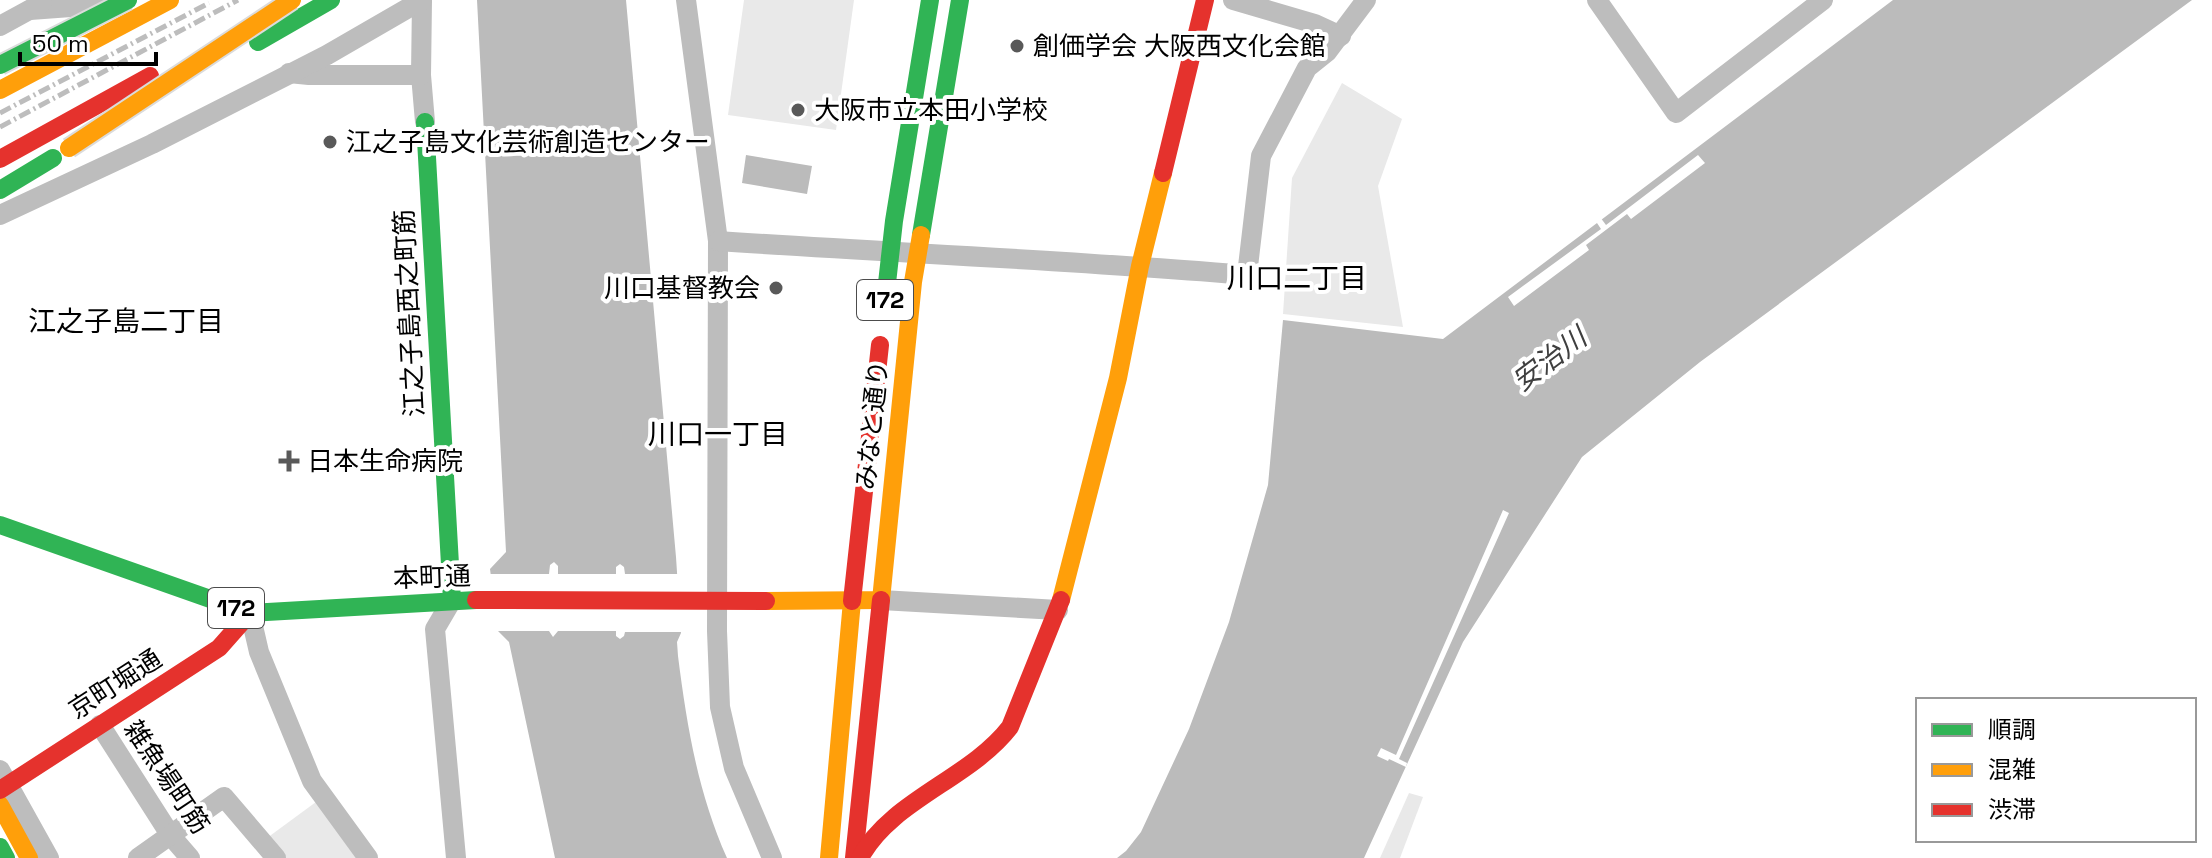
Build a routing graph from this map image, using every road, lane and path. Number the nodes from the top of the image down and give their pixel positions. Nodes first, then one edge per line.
1 (170, 0) edge
2 (280, 0) edge
3 (292, 0) edge
4 (331, 0) edge
5 (422, 0) edge
6 (686, 0) edge
7 (930, 0) edge
8 (960, 0) edge
9 (1205, 0) edge
10 (1233, 0) edge
11 (1366, 0) edge
12 (1597, 0) edge
13 (1823, 0) edge
14 (125, 1) edge
15 (37, 3) edge
16 (0, 26) edge
17 (1341, 36) junction
18 (0, 67) edge
19 (288, 73) junction
20 (421, 75) junction
21 (0, 90) edge
22 (138, 109) junction
23 (425, 122) joint
24 (0, 159) edge
25 (0, 180) edge
26 (0, 190) edge
27 (0, 207) edge
28 (0, 215) edge
29 (718, 241) junction
30 (891, 252) junction
31 (917, 254) junction
32 (1140, 266) junction
33 (0, 525) edge
34 (452, 600) junction
35 (881, 600) junction
36 (852, 601) junction
37 (717, 602) junction
38 (1058, 610) junction
39 (250, 613) junction
40 (100, 725) junction
41 (3, 781) edge
42 (0, 805) edge
43 (171, 836) junction
44 (0, 847) edge
45 (6, 858) edge
46 (29, 858) edge
47 (49, 858) edge
48 (138, 858) edge
49 (190, 858) edge
50 (276, 858) edge
51 (368, 858) edge
52 (456, 858) edge
53 (772, 858) edge
54 (829, 858) edge
55 (854, 858) edge
56 (860, 858) edge

1 - 21 main road
2 - 24 main road
3 - 26 main road, bridge
4 - 22 main road
5 - 19 street
5 - 20 street, 江之子島西之町筋
6 - 29 street
7 - 30 main road, みなと通り / 172
8 - 31 main road, みなと通り / 172
9 - 32 main road
10 - 17 street
11 - 17 street
12 - 13 street
14 - 15 street
14 - 18 main road, bridge
15 - 16 street
17 - 32 street
19 - 20 street
19 - 28 street
20 - 23 street, 江之子島西之町筋
22 - 25 main road
22 - 27 street
23 - 34 main road, 江之子島西之町筋
29 - 30 street
29 - 37 street
30 - 31 street
30 - 36 main road, みなと通り / 172
31 - 32 street
31 - 35 main road, みなと通り / 172
32 - 38 main road
33 - 39 main road, 本町通 / 172
34 - 37 main road, 本町通 / 172
34 - 39 main road, 本町通 / 172
34 - 52 street, 江之子島西之町筋
35 - 36 main road, 本町通 / 172
35 - 38 street
35 - 55 main road, みなと通り
36 - 37 main road, 本町通 / 172
36 - 54 main road, みなと通り
37 - 53 street
38 - 56 main road
39 - 40 main road, 京町堀通
39 - 51 street
40 - 41 main road, 京町堀通
40 - 43 street, 雑魚場町筋
41 - 47 street
42 - 46 main road
43 - 48 street
43 - 49 street, 雑魚場町筋
43 - 50 street
44 - 45 main road

